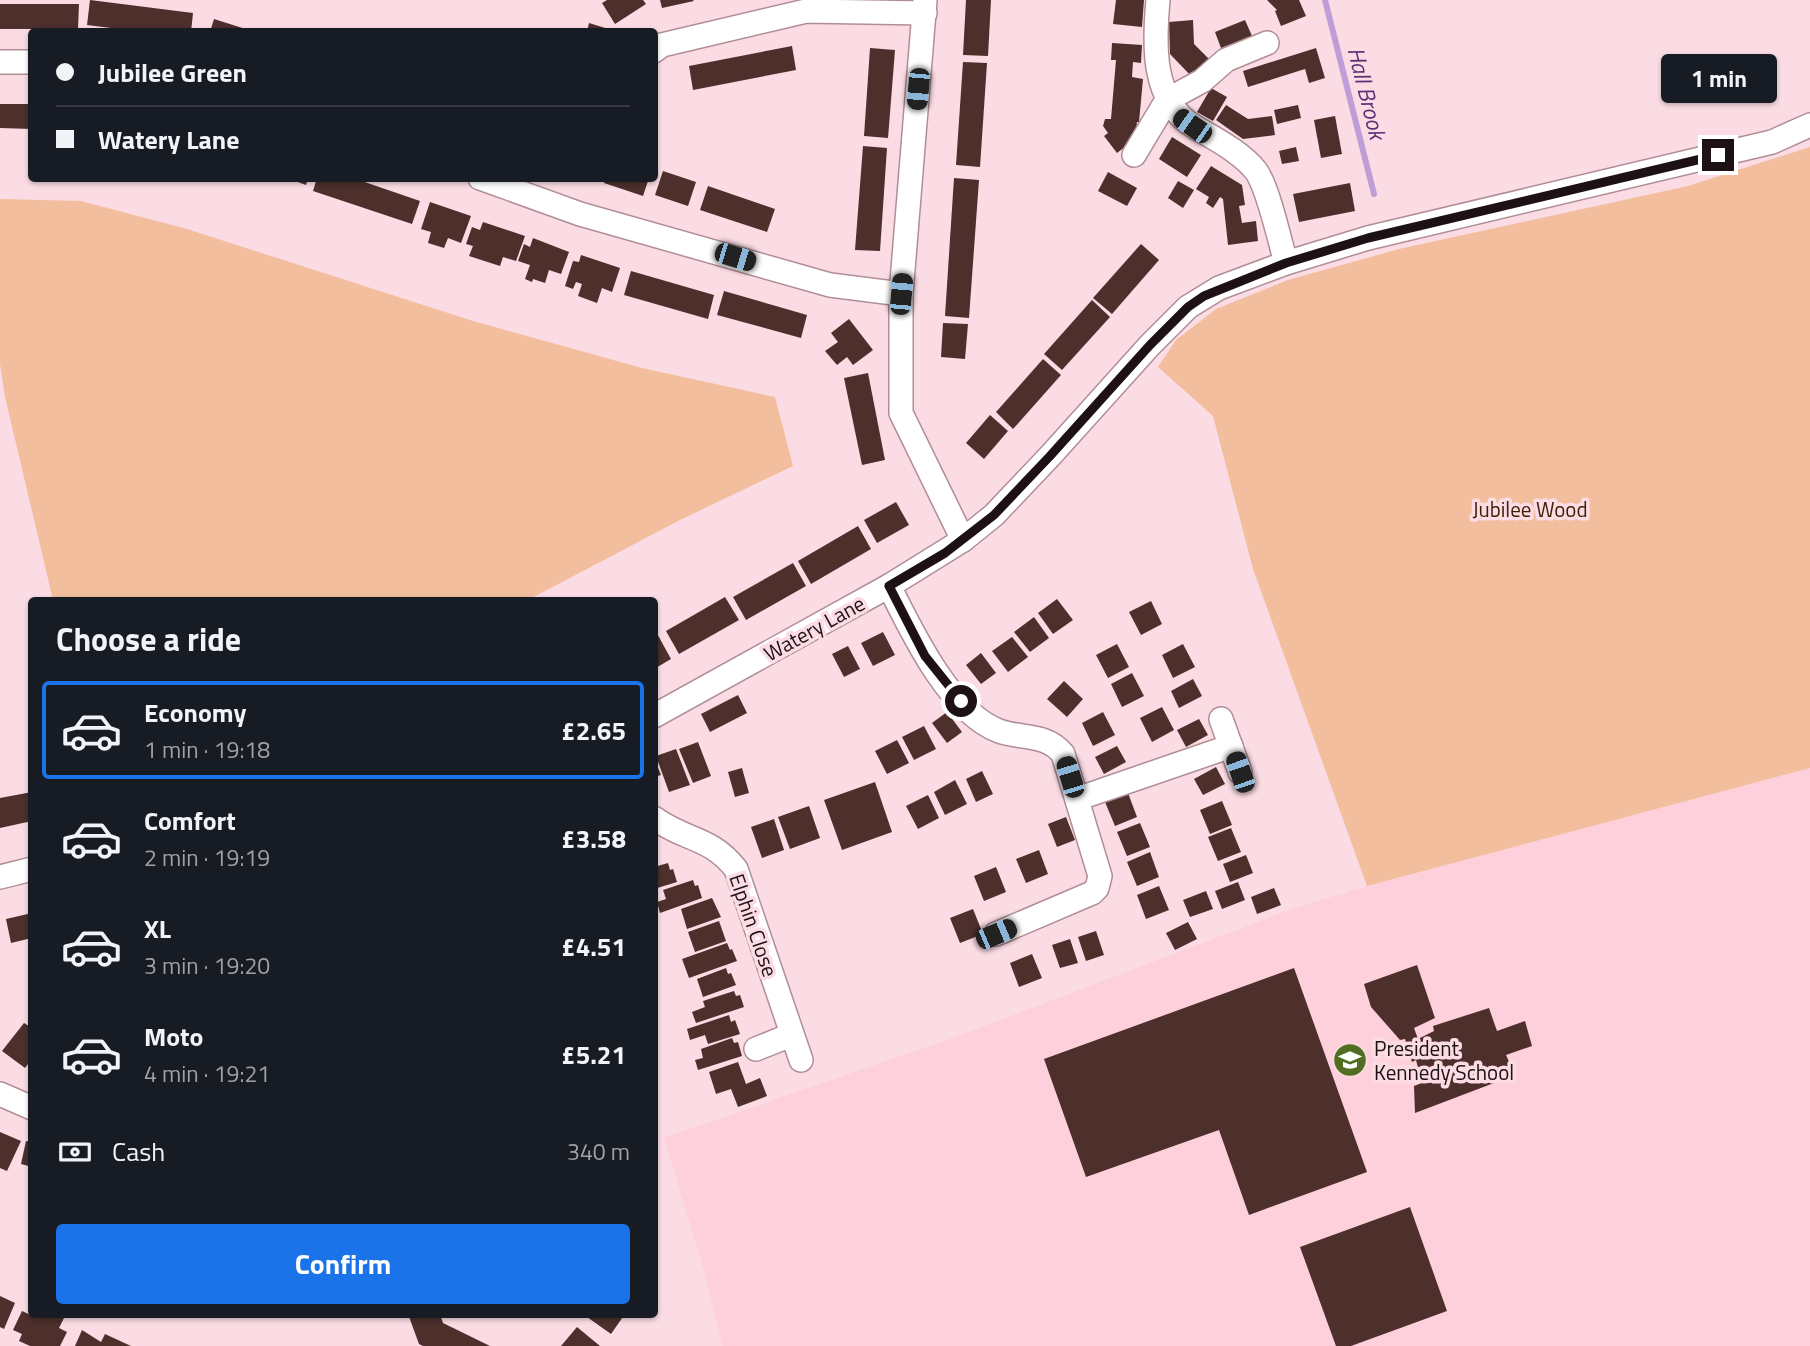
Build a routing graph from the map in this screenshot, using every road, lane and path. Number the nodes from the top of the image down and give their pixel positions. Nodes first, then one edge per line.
1 (1158, 0) edge
2 (925, 6) edge
3 (1267, 43) dead end
4 (658, 48) edge
5 (0, 62) edge
6 (28, 62) edge
7 (1167, 100) junction
8 (1810, 125) edge
9 (1134, 155) dead end
10 (491, 182) edge
11 (1286, 263) junction
12 (901, 294) junction
13 (963, 540) junction
14 (889, 586) junction
15 (658, 714) edge
16 (1221, 719) dead end
17 (1231, 746) junction
18 (1240, 772) dead end
19 (1077, 799) junction
20 (658, 821) edge
21 (28, 870) edge
22 (0, 877) edge
23 (996, 934) dead end
24 (791, 1035) junction
25 (756, 1049) dead end
26 (801, 1060) dead end
27 (0, 1094) edge
28 (28, 1106) edge

1 - 7 street
2 - 4 street
2 - 12 street
3 - 7 street
5 - 6 street
7 - 9 street
7 - 11 street
8 - 11 street, Watery Lane
10 - 12 street
11 - 13 street, Watery Lane
12 - 13 street
13 - 14 street, Watery Lane
14 - 15 street, Watery Lane
14 - 19 street
16 - 17 street
17 - 18 street
17 - 19 street
19 - 23 street
20 - 24 street, Elphin Close
21 - 22 street
24 - 25 street
24 - 26 street, Elphin Close
27 - 28 street

